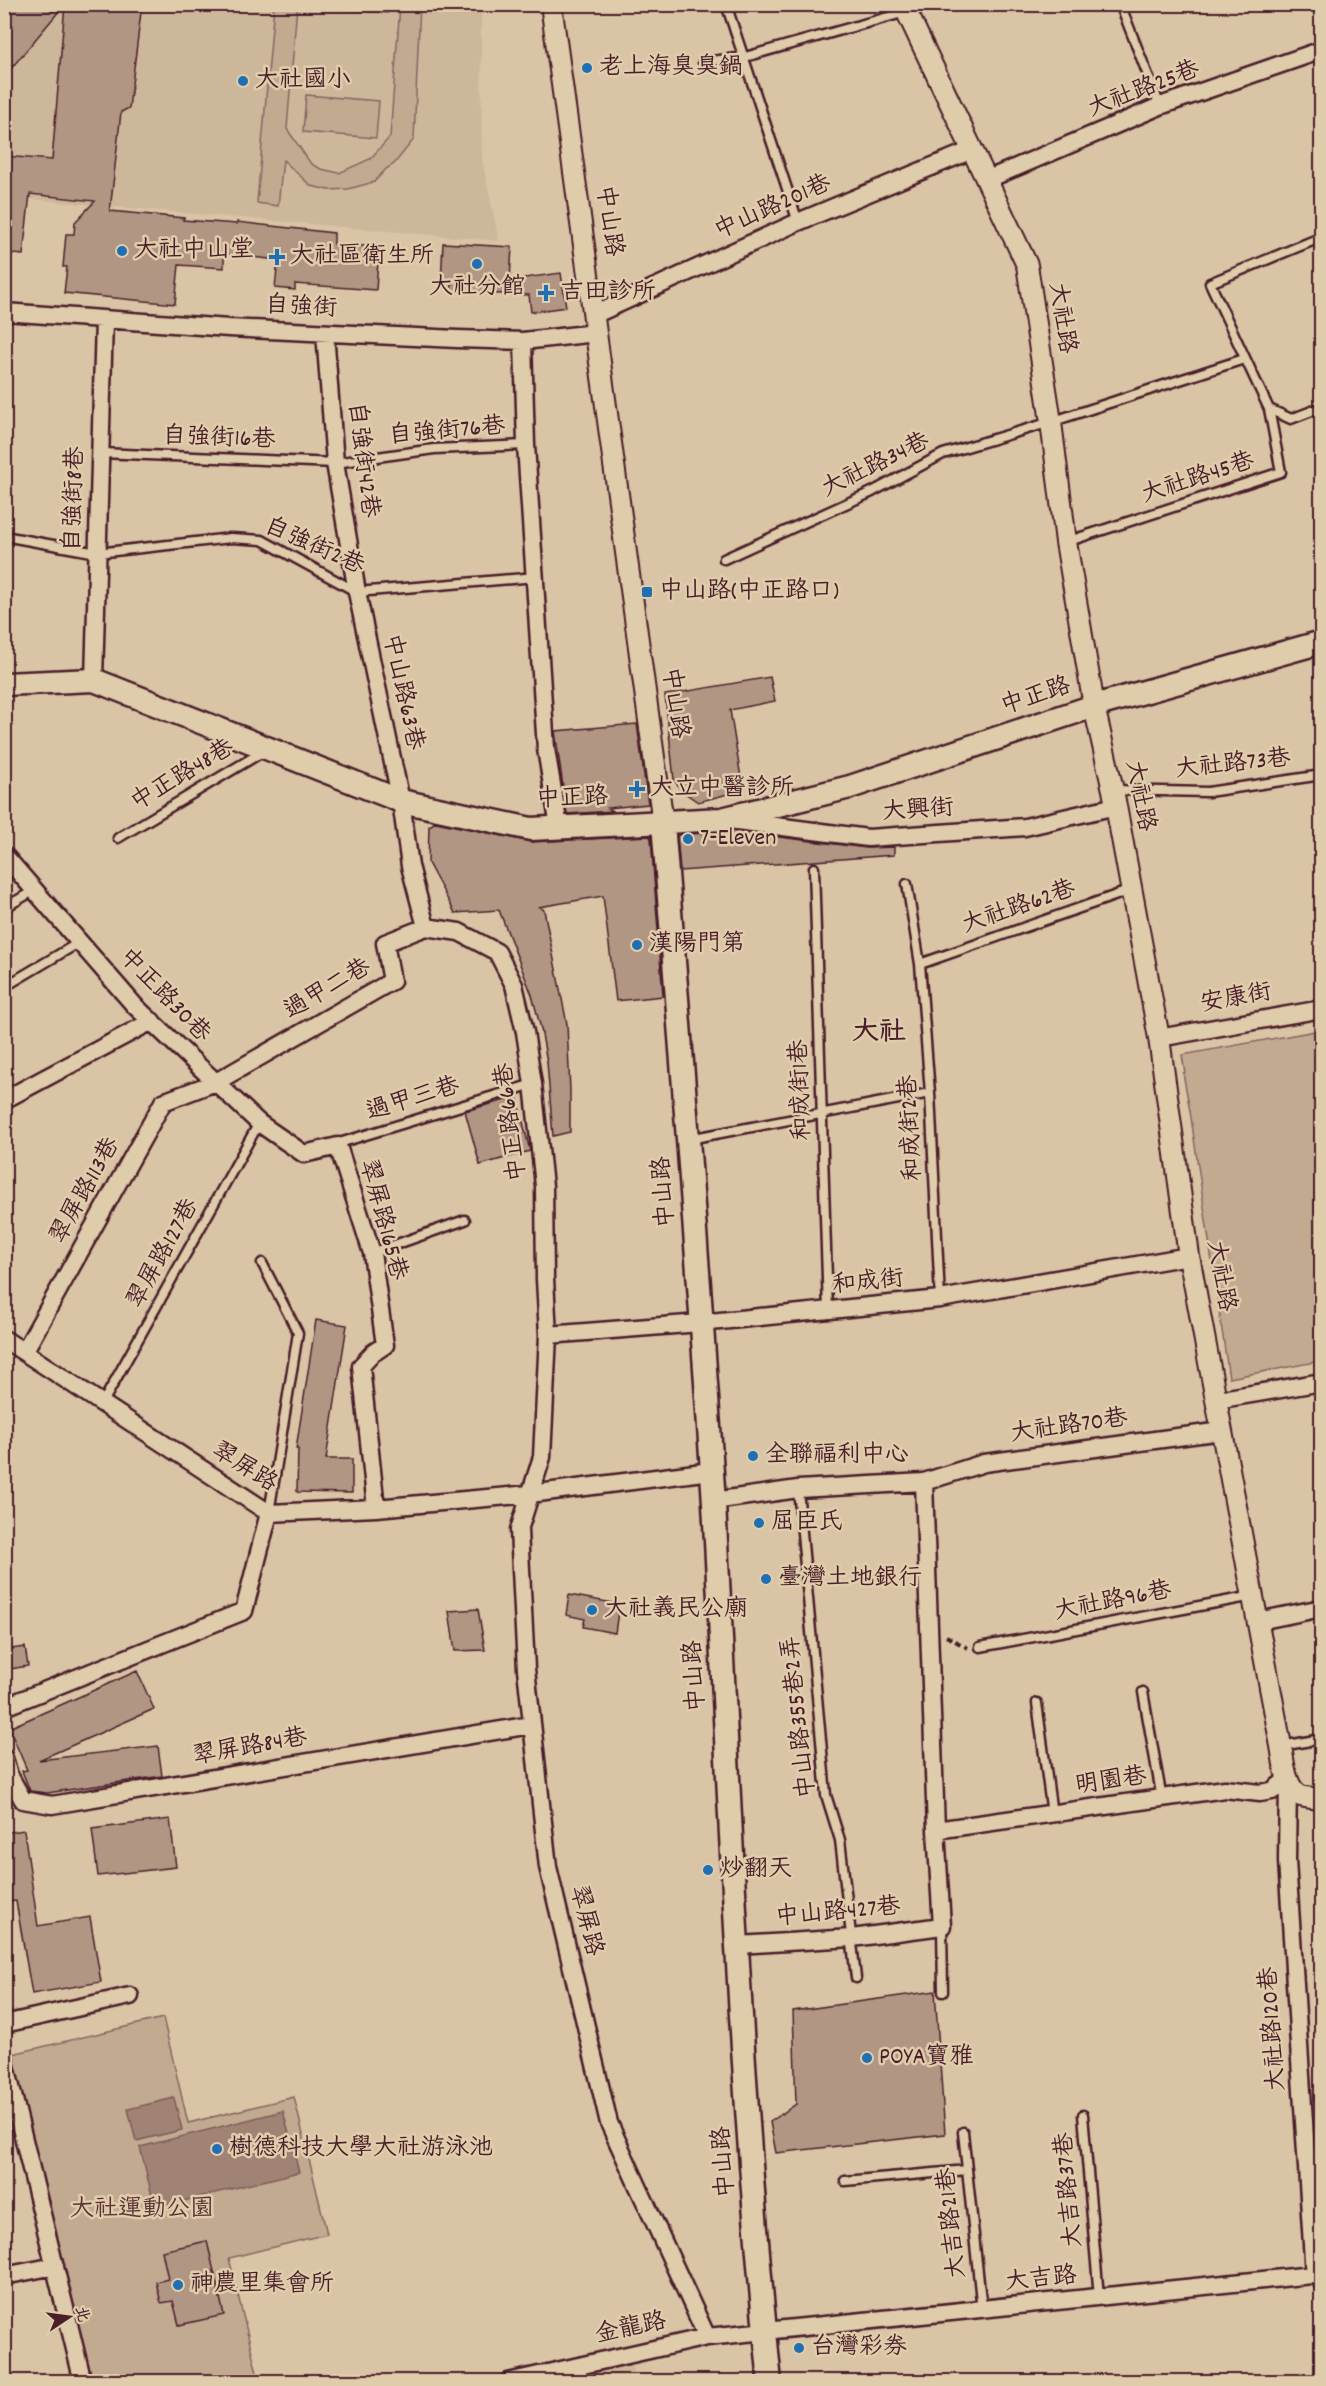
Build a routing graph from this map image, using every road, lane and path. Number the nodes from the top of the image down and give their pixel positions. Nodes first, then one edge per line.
1 (551, 4) edge
2 (726, 4) edge
3 (1120, 4) edge
4 (905, 8) edge
5 (1322, 50) edge
6 (745, 57) junction
7 (703, 62) dead end
8 (1160, 106) junction
9 (972, 150) junction
10 (986, 180) junction
11 (798, 222) junction
12 (1322, 237) edge
13 (4, 312) edge
14 (105, 320) junction
15 (595, 324) junction
16 (325, 333) junction
17 (523, 341) junction
18 (1244, 359) junction
19 (1322, 407) edge
20 (1269, 408) junction
21 (1052, 422) junction
22 (526, 445) junction
23 (101, 453) junction
24 (334, 463) junction
25 (4, 536) edge
26 (1066, 542) junction
27 (97, 553) junction
28 (724, 558) dead end
29 (536, 577) junction
30 (357, 592) junction
31 (1322, 642) edge
32 (94, 680) junction
33 (4, 684) edge
34 (1094, 706) junction
35 (269, 748) junction
36 (1322, 775) edge
37 (1114, 798) junction
38 (401, 801) junction
39 (722, 819) junction
40 (663, 823) junction
41 (559, 827) junction
42 (118, 838) dead end
43 (4, 855) edge
44 (814, 868) dead end
45 (907, 884) dead end
46 (35, 890) junction
47 (1131, 890) junction
48 (4, 908) edge
49 (426, 927) junction
50 (80, 942) junction
51 (920, 964) junction
52 (4, 987) edge
53 (1322, 1008) edge
54 (152, 1021) junction
55 (1159, 1038) junction
56 (216, 1082) junction
57 (533, 1084) junction
58 (930, 1093) junction
59 (4, 1100) edge
60 (823, 1114) junction
61 (259, 1123) junction
62 (688, 1140) junction
63 (304, 1154) junction
64 (465, 1220) dead end
65 (372, 1253) junction
66 (1189, 1256) junction
67 (262, 1263) dead end
68 (940, 1299) junction
69 (828, 1311) junction
70 (700, 1323) junction
71 (548, 1335) junction
72 (4, 1339) edge
73 (24, 1352) junction
74 (1322, 1382) edge
75 (1216, 1400) junction
76 (102, 1405) junction
77 (1222, 1431) junction
78 (711, 1471) junction
79 (924, 1482) junction
80 (798, 1490) junction
81 (530, 1494) junction
82 (713, 1501) junction
83 (376, 1508) junction
84 (268, 1513) junction
85 (1253, 1596) junction
86 (1322, 1608) edge
87 (1258, 1621) junction
88 (930, 1634) junction
89 (980, 1647) joint
90 (1143, 1692) dead end
91 (1038, 1703) dead end
92 (4, 1707) edge
93 (531, 1725) junction
94 (1322, 1739) edge
95 (1281, 1746) junction
96 (4, 1758) edge
97 (1288, 1779) junction
98 (1162, 1799) junction
99 (1322, 1799) edge
100 (1052, 1814) junction
101 (936, 1830) junction
102 (942, 1926) junction
103 (852, 1938) junction
104 (738, 1946) junction
105 (856, 1978) dead end
106 (943, 1992) dead end
107 (130, 1996) dead end
108 (4, 2024) edge
109 (4, 2058) edge
110 (1083, 2115) dead end
111 (963, 2132) dead end
112 (967, 2170) junction
113 (845, 2181) dead end
114 (55, 2266) junction
115 (1318, 2275) edge
116 (4, 2276) edge
117 (1322, 2291) edge
118 (1099, 2297) junction
119 (982, 2310) junction
120 (765, 2332) junction
121 (706, 2337) junction
122 (83, 2382) edge
123 (508, 2382) edge
124 (770, 2382) edge

1 - 15 street, 中山路
2 - 6 lane
3 - 8 lane
4 - 6 lane
4 - 9 street, 大社路
5 - 8 street, 大社路25巷
6 - 7 lane
6 - 11 lane
8 - 10 street, 大社路25巷
9 - 10 street, 大社路
9 - 11 street, 中山路201巷
10 - 21 street, 大社路
11 - 15 street, 中山路201巷
12 - 18 lane
13 - 14 street, 自強街
14 - 16 street, 自強街
14 - 23 street, 自強街8巷
15 - 17 street, 自強街
15 - 40 street, 中山路
16 - 17 street, 自強街
16 - 24 street, 自強街42巷
17 - 22 street
18 - 20 lane
18 - 21 lane, 大社路34巷
19 - 20 lane
20 - 26 lane, 大社路45巷
21 - 26 street, 大社路
21 - 28 lane, 大社路34巷
22 - 24 lane, 自強街76巷
22 - 29 street
23 - 24 lane, 自強街16巷
23 - 27 street, 自強街8巷
24 - 30 street, 自強街42巷
25 - 27 lane, 自強街2巷
26 - 34 street, 大社路
27 - 30 lane, 自強街2巷
27 - 32 street, 自強街8巷
29 - 30 lane, 自強街2巷
29 - 41 street
30 - 38 street, 中山路63巷
31 - 34 main road, 中正路
32 - 33 main road, 中正路
32 - 35 main road, 中正路
34 - 37 street, 大社路
34 - 39 main road, 中正路
35 - 38 main road, 中正路
35 - 42 lane, 中正路48巷
36 - 37 lane, 大社路73巷
37 - 39 street, 大興街
37 - 47 street, 大社路
38 - 41 main road, 中正路
38 - 49 street
39 - 40 main road, 中正路
40 - 41 main road, 中正路
40 - 62 main road, 中山路
43 - 46 street, 中正路30巷
44 - 60 lane, 和成街1巷
45 - 51 lane, 和成街2巷
46 - 48 lane
46 - 50 street, 中正路30巷
47 - 51 lane, 大社路62巷
47 - 55 street, 大社路
49 - 56 street, 過甲二巷
49 - 57 street, 中正路66巷
50 - 52 lane
50 - 54 street, 中正路30巷
51 - 58 lane, 和成街2巷
53 - 55 street, 安康街
54 - 56 street, 中正路30巷
54 - 59 street
55 - 66 street, 大社路
56 - 61 street, 中正路30巷
56 - 73 street, 翠屏路113巷
57 - 63 lane, 過甲三巷
57 - 71 street, 中正路66巷
58 - 60 lane
58 - 68 lane, 和成街2巷
60 - 62 lane
60 - 69 lane, 和成街1巷
61 - 63 street, 中正路30巷
61 - 76 lane, 翠屏路127巷
62 - 70 main road, 中山路
63 - 65 street, 翠屏路165巷
64 - 65 lane
65 - 83 street, 翠屏路165巷
66 - 68 street, 和成街
66 - 75 street, 大社路
67 - 84 lane
68 - 69 street, 和成街
69 - 70 street, 和成街
70 - 71 street, 和成街
70 - 78 main road, 中山路
71 - 81 street, 中正路66巷
72 - 73 street, 翠屏路
73 - 76 street, 翠屏路
74 - 75 street
75 - 77 street, 大社路
76 - 84 street, 翠屏路
77 - 79 street, 大社路70巷
77 - 85 street, 大社路
78 - 81 street, 翠屏路
78 - 82 main road, 中山路
79 - 80 street, 大社路70巷
79 - 88 street
80 - 82 street, 大社路70巷
80 - 103 lane, 中山路355巷2弄
81 - 83 street, 翠屏路
81 - 93 street, 翠屏路
82 - 104 main road, 中山路
83 - 84 street, 翠屏路
84 - 92 street
85 - 87 street, 大社路
85 - 89 lane, 大社路96巷
86 - 87 street
87 - 95 street, 大社路
88 - 89 path
88 - 101 street
90 - 98 lane
91 - 100 lane
93 - 96 street, 翠屏路84巷
93 - 121 street, 翠屏路
94 - 95 lane
95 - 97 street, 大社路
97 - 98 street, 明園巷
97 - 99 street
97 - 115 street, 大社路120巷
98 - 100 street, 明園巷
100 - 101 street, 明園巷
101 - 102 street
102 - 103 street, 中山路427巷
102 - 106 lane
103 - 104 street, 中山路427巷
103 - 105 lane, 中山路355巷2弄
104 - 120 main road, 中山路
107 - 108 street
109 - 114 street
110 - 118 lane, 大吉路37巷
111 - 112 lane, 大吉路21巷
112 - 113 lane
112 - 119 lane, 大吉路21巷
114 - 116 street
114 - 122 street
115 - 117 lane
115 - 118 street, 大吉路
118 - 119 street, 大吉路
119 - 120 street, 大吉路
120 - 121 street, 金龍路
120 - 124 main road, 中山路
121 - 123 street, 金龍路

